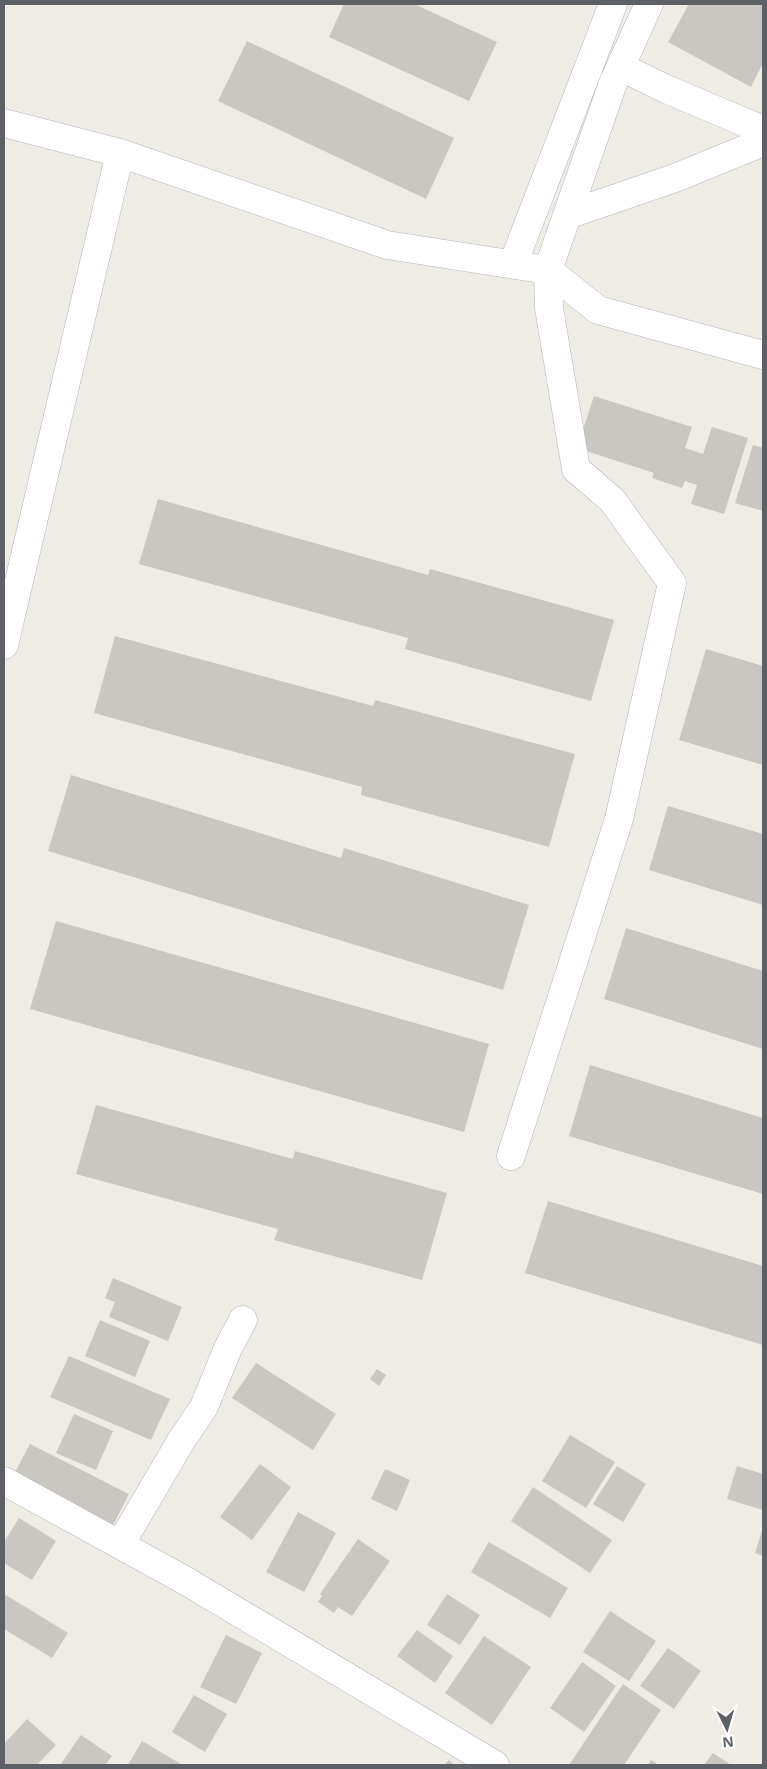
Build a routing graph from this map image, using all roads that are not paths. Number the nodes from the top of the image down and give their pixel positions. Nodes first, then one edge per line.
1 (613, 4) edge
2 (648, 4) edge
3 (621, 67) junction
4 (4, 123) edge
5 (763, 130) edge
6 (763, 142) edge
7 (120, 153) junction
8 (567, 215) junction
9 (514, 264) junction
10 (548, 270) junction
11 (763, 355) edge
12 (4, 645) edge
13 (511, 1156) dead end
14 (244, 1320) dead end
15 (4, 1481) edge
16 (120, 1545) junction
17 (496, 1765) edge

1 - 9 street
2 - 3 street
3 - 5 street
3 - 8 street
4 - 7 street
6 - 8 street
7 - 9 street
7 - 12 street
8 - 10 street
9 - 10 street
10 - 11 street
10 - 13 street
14 - 16 street
15 - 16 street
16 - 17 street

